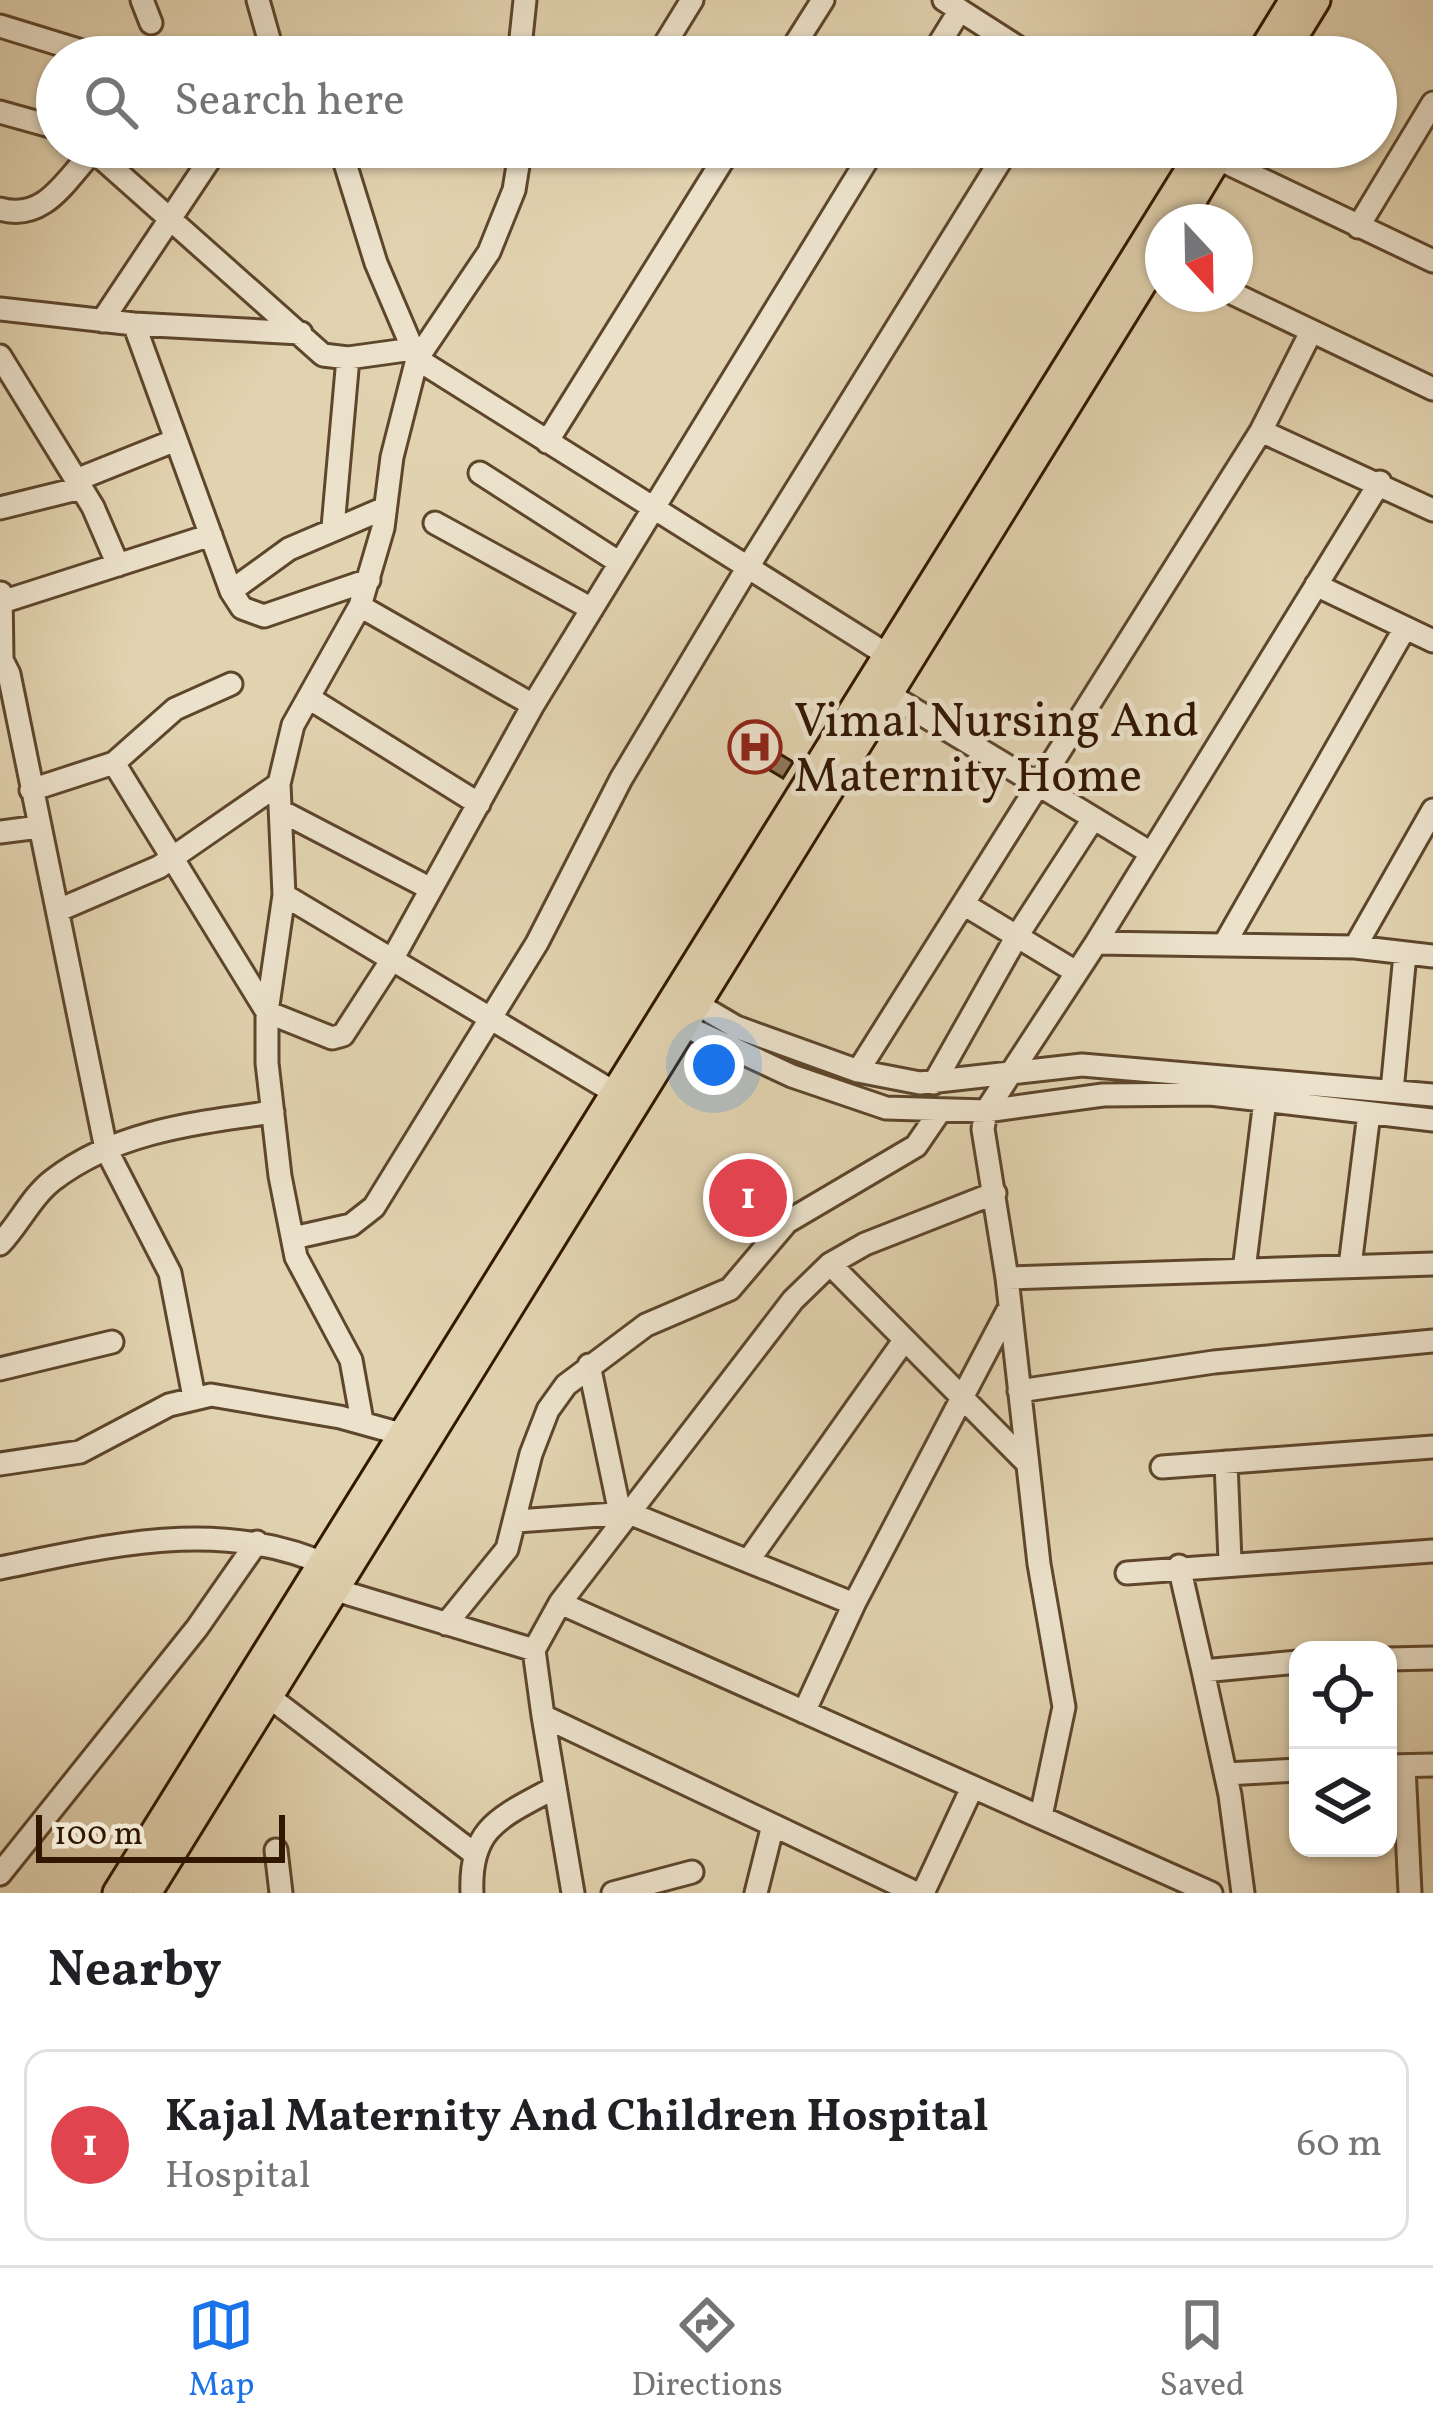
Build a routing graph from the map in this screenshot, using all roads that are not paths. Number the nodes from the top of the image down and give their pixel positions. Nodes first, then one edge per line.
1 (142, 0) edge
2 (258, 0) edge
3 (525, 0) edge
4 (692, 0) edge
5 (823, 0) edge
6 (1294, 0) edge
7 (1316, 0) edge
8 (952, 5) edge
9 (151, 23) dead end
10 (0, 26) edge
11 (268, 36) edge
12 (521, 36) edge
13 (670, 36) edge
14 (800, 36) edge
15 (939, 36) edge
16 (1000, 36) edge
17 (1272, 36) edge
18 (1293, 36) edge
19 (36, 37) edge
20 (1433, 103) edge
21 (0, 112) edge
22 (36, 122) edge
23 (1397, 162) edge
24 (75, 168) edge
25 (113, 168) edge
26 (203, 168) edge
27 (347, 168) edge
28 (518, 168) edge
29 (718, 168) edge
30 (862, 168) edge
31 (996, 168) edge
32 (1197, 168) edge
33 (1201, 168) edge
34 (1244, 168) edge
35 (1393, 168) edge
36 (1186, 204) edge
37 (0, 209) edge
38 (170, 216) junction
39 (1358, 226) junction
40 (1433, 261) edge
41 (1145, 280) edge
42 (1253, 304) edge
43 (0, 309) edge
44 (102, 321) junction
45 (134, 324) junction
46 (301, 333) junction
47 (1310, 334) junction
48 (415, 354) junction
49 (0, 356) edge
50 (348, 358) junction
51 (1433, 389) edge
52 (1261, 431) junction
53 (176, 440) junction
54 (547, 442) junction
55 (480, 473) dead end
56 (1380, 482) junction
57 (78, 484) junction
58 (0, 508) edge
59 (385, 508) junction
60 (654, 508) junction
61 (1433, 509) edge
62 (435, 523) dead end
63 (333, 527) junction
64 (211, 536) junction
65 (620, 563) junction
66 (118, 565) junction
67 (748, 567) junction
68 (368, 580) junction
69 (1316, 585) junction
70 (231, 591) junction
71 (1, 596) edge
72 (360, 606) junction
73 (592, 609) junction
74 (1405, 628) junction
75 (1433, 640) edge
76 (1, 657) edge
77 (898, 662) junction
78 (231, 684) dead end
79 (890, 695) junction
80 (309, 698) junction
81 (533, 705) junction
82 (114, 763) junction
83 (279, 784) junction
84 (1040, 788) junction
85 (31, 790) junction
86 (478, 804) junction
87 (1433, 810) edge
88 (281, 811) junction
89 (1093, 819) junction
90 (39, 827) junction
91 (0, 832) edge
92 (1151, 853) junction
93 (175, 857) junction
94 (431, 889) junction
95 (284, 895) junction
96 (965, 904) junction
97 (59, 910) junction
98 (1017, 936) junction
99 (1096, 943) junction
100 (1226, 944) junction
101 (1354, 947) junction
102 (1405, 954) junction
103 (1433, 956) edge
104 (393, 958) junction
105 (1076, 972) junction
106 (681, 1010) junction
107 (267, 1012) junction
108 (490, 1017) junction
109 (1011, 1069) junction
110 (858, 1071) junction
111 (934, 1083) junction
112 (1393, 1091) junction
113 (617, 1094) junction
114 (1433, 1094) edge
115 (1265, 1100) junction
116 (986, 1111) junction
117 (273, 1112) junction
118 (940, 1112) junction
119 (1369, 1113) junction
120 (1433, 1120) edge
121 (106, 1149) junction
122 (995, 1193) junction
123 (293, 1238) junction
124 (0, 1244) edge
125 (830, 1264) junction
126 (1433, 1264) edge
127 (1350, 1266) junction
128 (1244, 1270) junction
129 (1007, 1278) junction
130 (1008, 1311) junction
131 (1433, 1341) edge
132 (112, 1342) dead end
133 (903, 1342) junction
134 (590, 1365) junction
135 (0, 1369) edge
136 (1018, 1391) junction
137 (194, 1396) junction
138 (962, 1398) junction
139 (362, 1421) junction
140 (418, 1439) junction
141 (1433, 1447) edge
142 (1226, 1462) junction
143 (1027, 1463) junction
144 (0, 1464) edge
145 (1162, 1467) dead end
146 (624, 1513) junction
147 (517, 1521) junction
148 (256, 1542) junction
149 (1433, 1551) edge
150 (748, 1561) junction
151 (1230, 1561) junction
152 (1180, 1566) junction
153 (0, 1568) edge
154 (1127, 1573) dead end
155 (334, 1576) junction
156 (560, 1603) junction
157 (854, 1604) junction
158 (446, 1624) junction
159 (534, 1650) junction
160 (1433, 1658) edge
161 (1397, 1659) edge
162 (1289, 1663) edge
163 (1203, 1670) junction
164 (268, 1696) junction
165 (804, 1712) junction
166 (543, 1716) junction
167 (1433, 1765) edge
168 (1397, 1766) edge
169 (1289, 1770) edge
170 (1226, 1774) junction
171 (1397, 1775) edge
172 (554, 1788) junction
173 (973, 1788) junction
174 (1041, 1816) junction
175 (773, 1826) junction
176 (275, 1850) dead end
177 (472, 1852) junction
178 (692, 1872) dead end
179 (0, 1874) edge
180 (1173, 1885) edge
181 (117, 1893) edge
182 (147, 1893) edge
183 (281, 1893) edge
184 (472, 1893) edge
185 (573, 1893) edge
186 (614, 1893) edge
187 (755, 1893) edge
188 (920, 1893) edge
189 (1211, 1893) edge
190 (1243, 1893) edge
191 (1410, 1893) edge

1 - 9 street
2 - 11 street
3 - 12 street
4 - 13 street
5 - 14 street
6 - 17 main road
7 - 18 main road
8 - 15 street
8 - 16 street
10 - 19 street
20 - 23 street
21 - 22 street
24 - 37 street
25 - 38 street
26 - 38 street
27 - 48 street
28 - 48 street
29 - 54 street
30 - 60 street
31 - 67 street
32 - 77 main road
33 - 36 main road
34 - 39 street
35 - 39 street
38 - 44 street
38 - 46 street
39 - 40 street
41 - 77 main road
42 - 47 street
43 - 44 street
44 - 45 street
45 - 46 street
45 - 53 street
46 - 50 street
47 - 51 street
47 - 52 street
48 - 50 street
48 - 54 street
48 - 59 street
49 - 57 street
50 - 63 street
52 - 56 street
52 - 84 street
53 - 57 street
53 - 64 street
54 - 60 street
55 - 65 street
56 - 61 street
56 - 69 street
57 - 58 street
57 - 66 street
59 - 63 street
59 - 68 street
60 - 65 street
60 - 67 street
62 - 73 street
63 - 70 street
64 - 66 street
64 - 70 street
65 - 73 street
66 - 71 street
67 - 77 street
67 - 108 street
68 - 70 street
68 - 72 street
69 - 74 street
69 - 92 street
71 - 76 street
72 - 80 street
72 - 81 street
73 - 81 street
74 - 75 street
74 - 100 street
76 - 85 street
77 - 79 main road
77 - 106 main road
78 - 82 street
79 - 84 street
79 - 106 main road
80 - 83 street
80 - 86 street
81 - 86 street
82 - 85 street
82 - 93 street
83 - 88 street
83 - 93 street
84 - 89 street
84 - 96 street
85 - 90 street
86 - 94 street
87 - 101 street
88 - 94 street
88 - 95 street
89 - 92 street
89 - 98 street
90 - 91 street
90 - 97 street
92 - 99 street
93 - 97 street
93 - 107 street
94 - 104 street
95 - 104 street
95 - 107 street
96 - 98 street
96 - 110 street
97 - 121 street
98 - 105 street
98 - 111 street
99 - 100 street
99 - 105 street
100 - 101 street
101 - 102 street
102 - 103 street
102 - 112 street
104 - 107 street
104 - 108 street
105 - 109 street
106 - 110 street
106 - 113 main road
106 - 118 street
106 - 140 main road
107 - 117 street
108 - 113 street
108 - 123 street
109 - 111 street
109 - 112 street
109 - 116 street
110 - 111 street
112 - 114 street
113 - 140 main road
115 - 116 street
115 - 119 street
115 - 128 street
116 - 118 street
116 - 122 street
117 - 121 street
117 - 123 street
118 - 134 street
119 - 120 street
119 - 127 street
121 - 124 street
121 - 137 street
122 - 125 street
122 - 129 street
123 - 139 street
125 - 133 street
125 - 146 street
126 - 127 street
127 - 128 street
128 - 129 street
129 - 130 street
130 - 136 street
130 - 138 street
131 - 136 street
132 - 135 street
133 - 138 street
133 - 150 street
134 - 146 street
134 - 147 street
136 - 143 street
137 - 139 street
137 - 144 street
138 - 143 street
138 - 157 street
139 - 140 street
140 - 155 main road
141 - 142 street
142 - 145 street
142 - 151 street
143 - 174 street
146 - 147 street
146 - 150 street
146 - 156 street
147 - 158 street
148 - 153 street
148 - 155 street
148 - 179 street
149 - 151 street
150 - 157 street
151 - 152 street
152 - 154 street
152 - 163 street
155 - 158 street
155 - 164 main road
155 - 181 main road
156 - 159 street
156 - 165 street
157 - 165 street
158 - 159 street
159 - 166 street
160 - 161 street
162 - 163 street
163 - 170 street
164 - 177 street
164 - 182 main road
165 - 173 street
166 - 172 street
166 - 175 street
167 - 168 street
169 - 170 street
170 - 190 street
171 - 191 street
172 - 177 street
172 - 185 street
173 - 174 street
173 - 188 street
174 - 180 street
175 - 187 street
175 - 188 street
176 - 183 street
177 - 184 street
178 - 186 street
180 - 189 street

